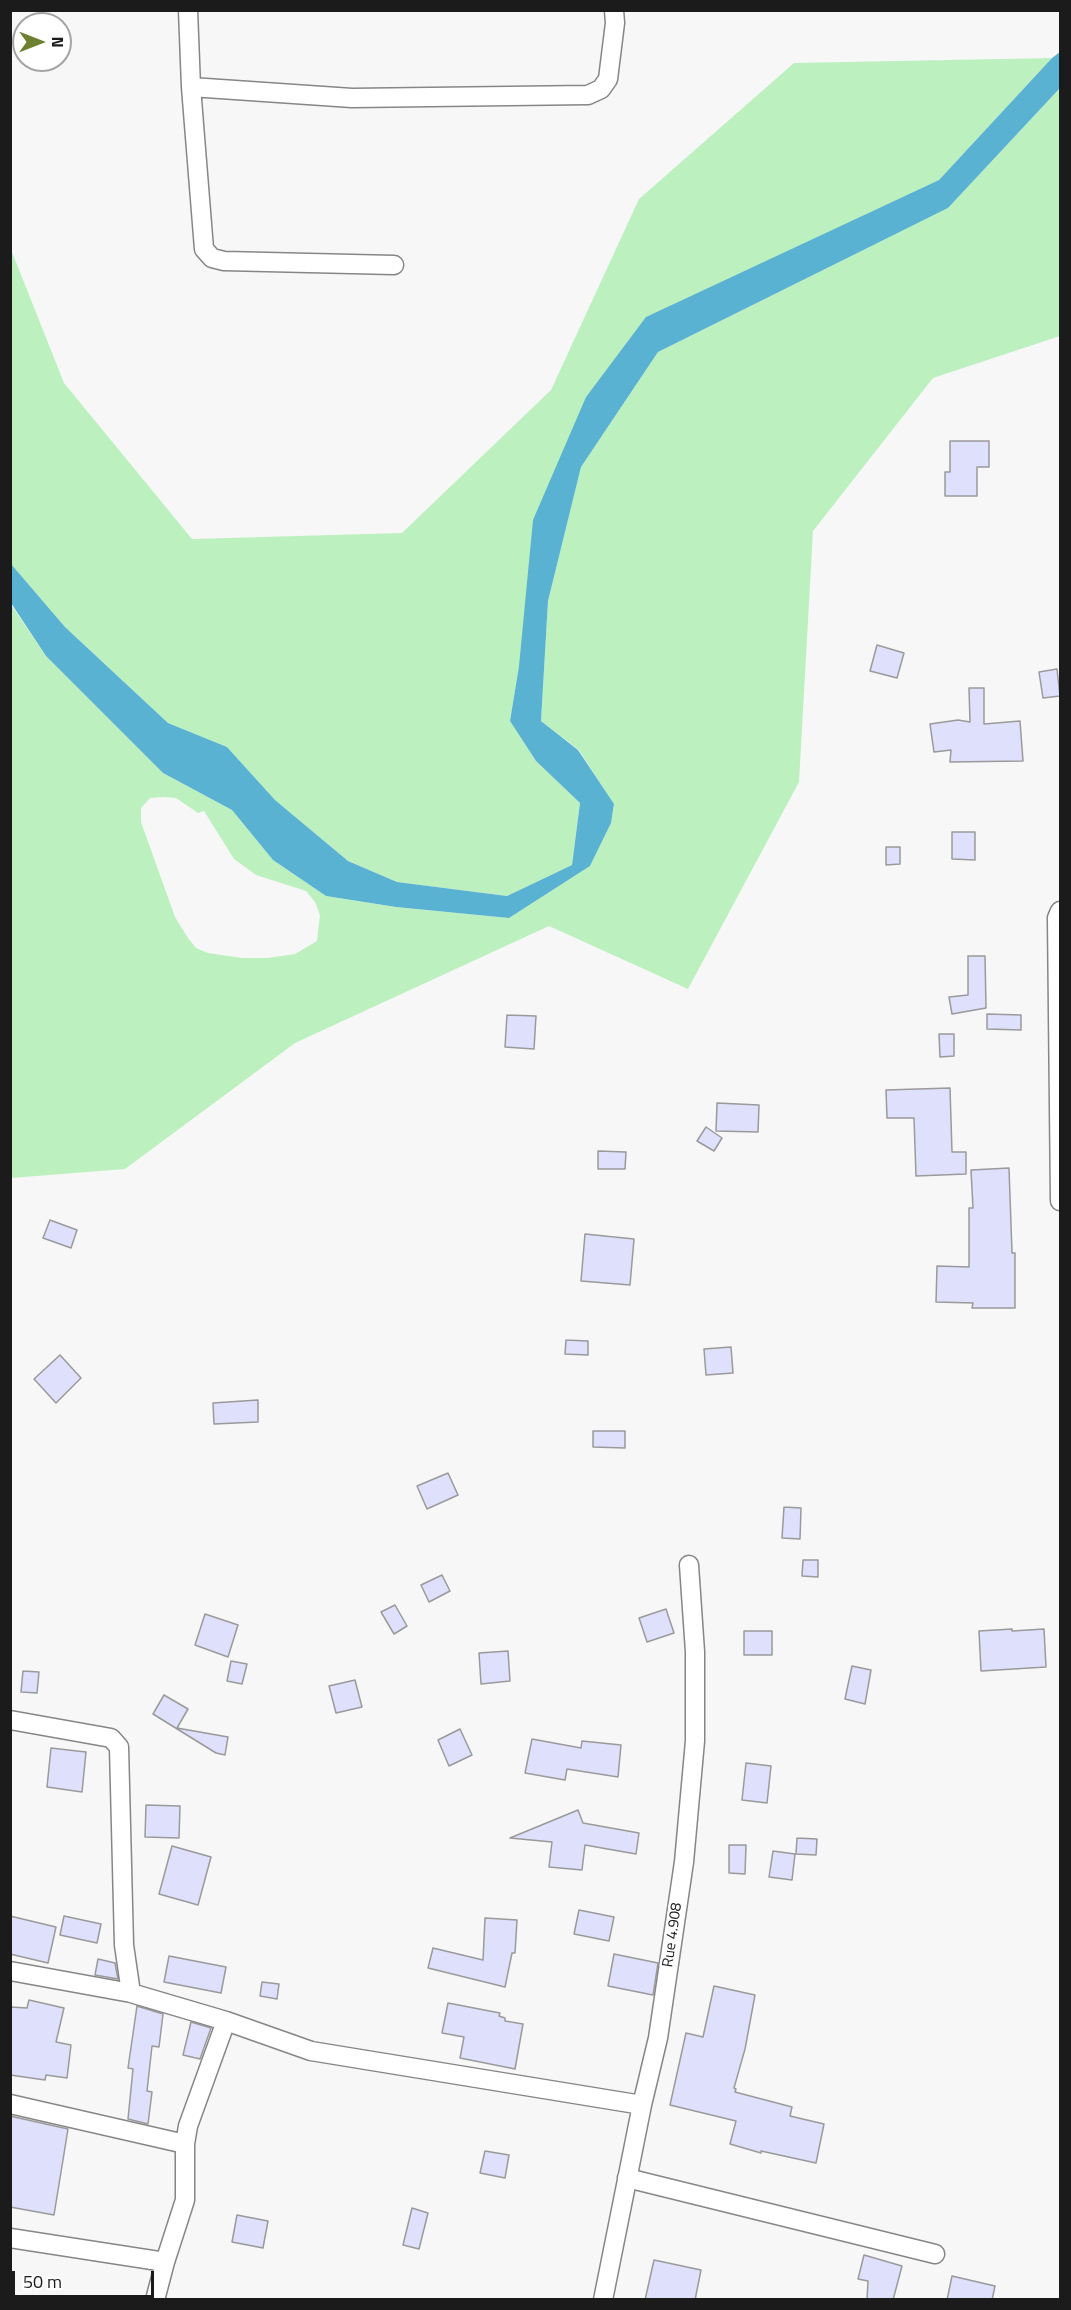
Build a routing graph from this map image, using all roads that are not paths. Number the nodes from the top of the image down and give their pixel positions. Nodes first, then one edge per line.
1 (188, 10) edge
2 (614, 10) edge
3 (191, 87) junction
4 (394, 265) dead end
5 (1060, 911) edge
6 (1060, 1201) edge
7 (690, 1565) dead end
8 (10, 1720) edge
9 (10, 1971) edge
10 (131, 1994) junction
11 (226, 2021) junction
12 (10, 2104) edge
13 (642, 2105) junction
14 (185, 2144) junction
15 (627, 2178) junction
16 (10, 2238) edge
17 (935, 2254) dead end
18 (165, 2262) junction
19 (155, 2300) edge
20 (603, 2300) edge

1 - 3 street
2 - 3 street
3 - 4 street
5 - 6 street
7 - 13 street, Rue 4.908
8 - 10 street
9 - 10 street
10 - 11 street
11 - 13 street
11 - 14 street
12 - 14 street
13 - 15 street, Rue 4.908
14 - 18 street
15 - 17 street
15 - 20 street, Rue 4.908
16 - 18 street
18 - 19 street

